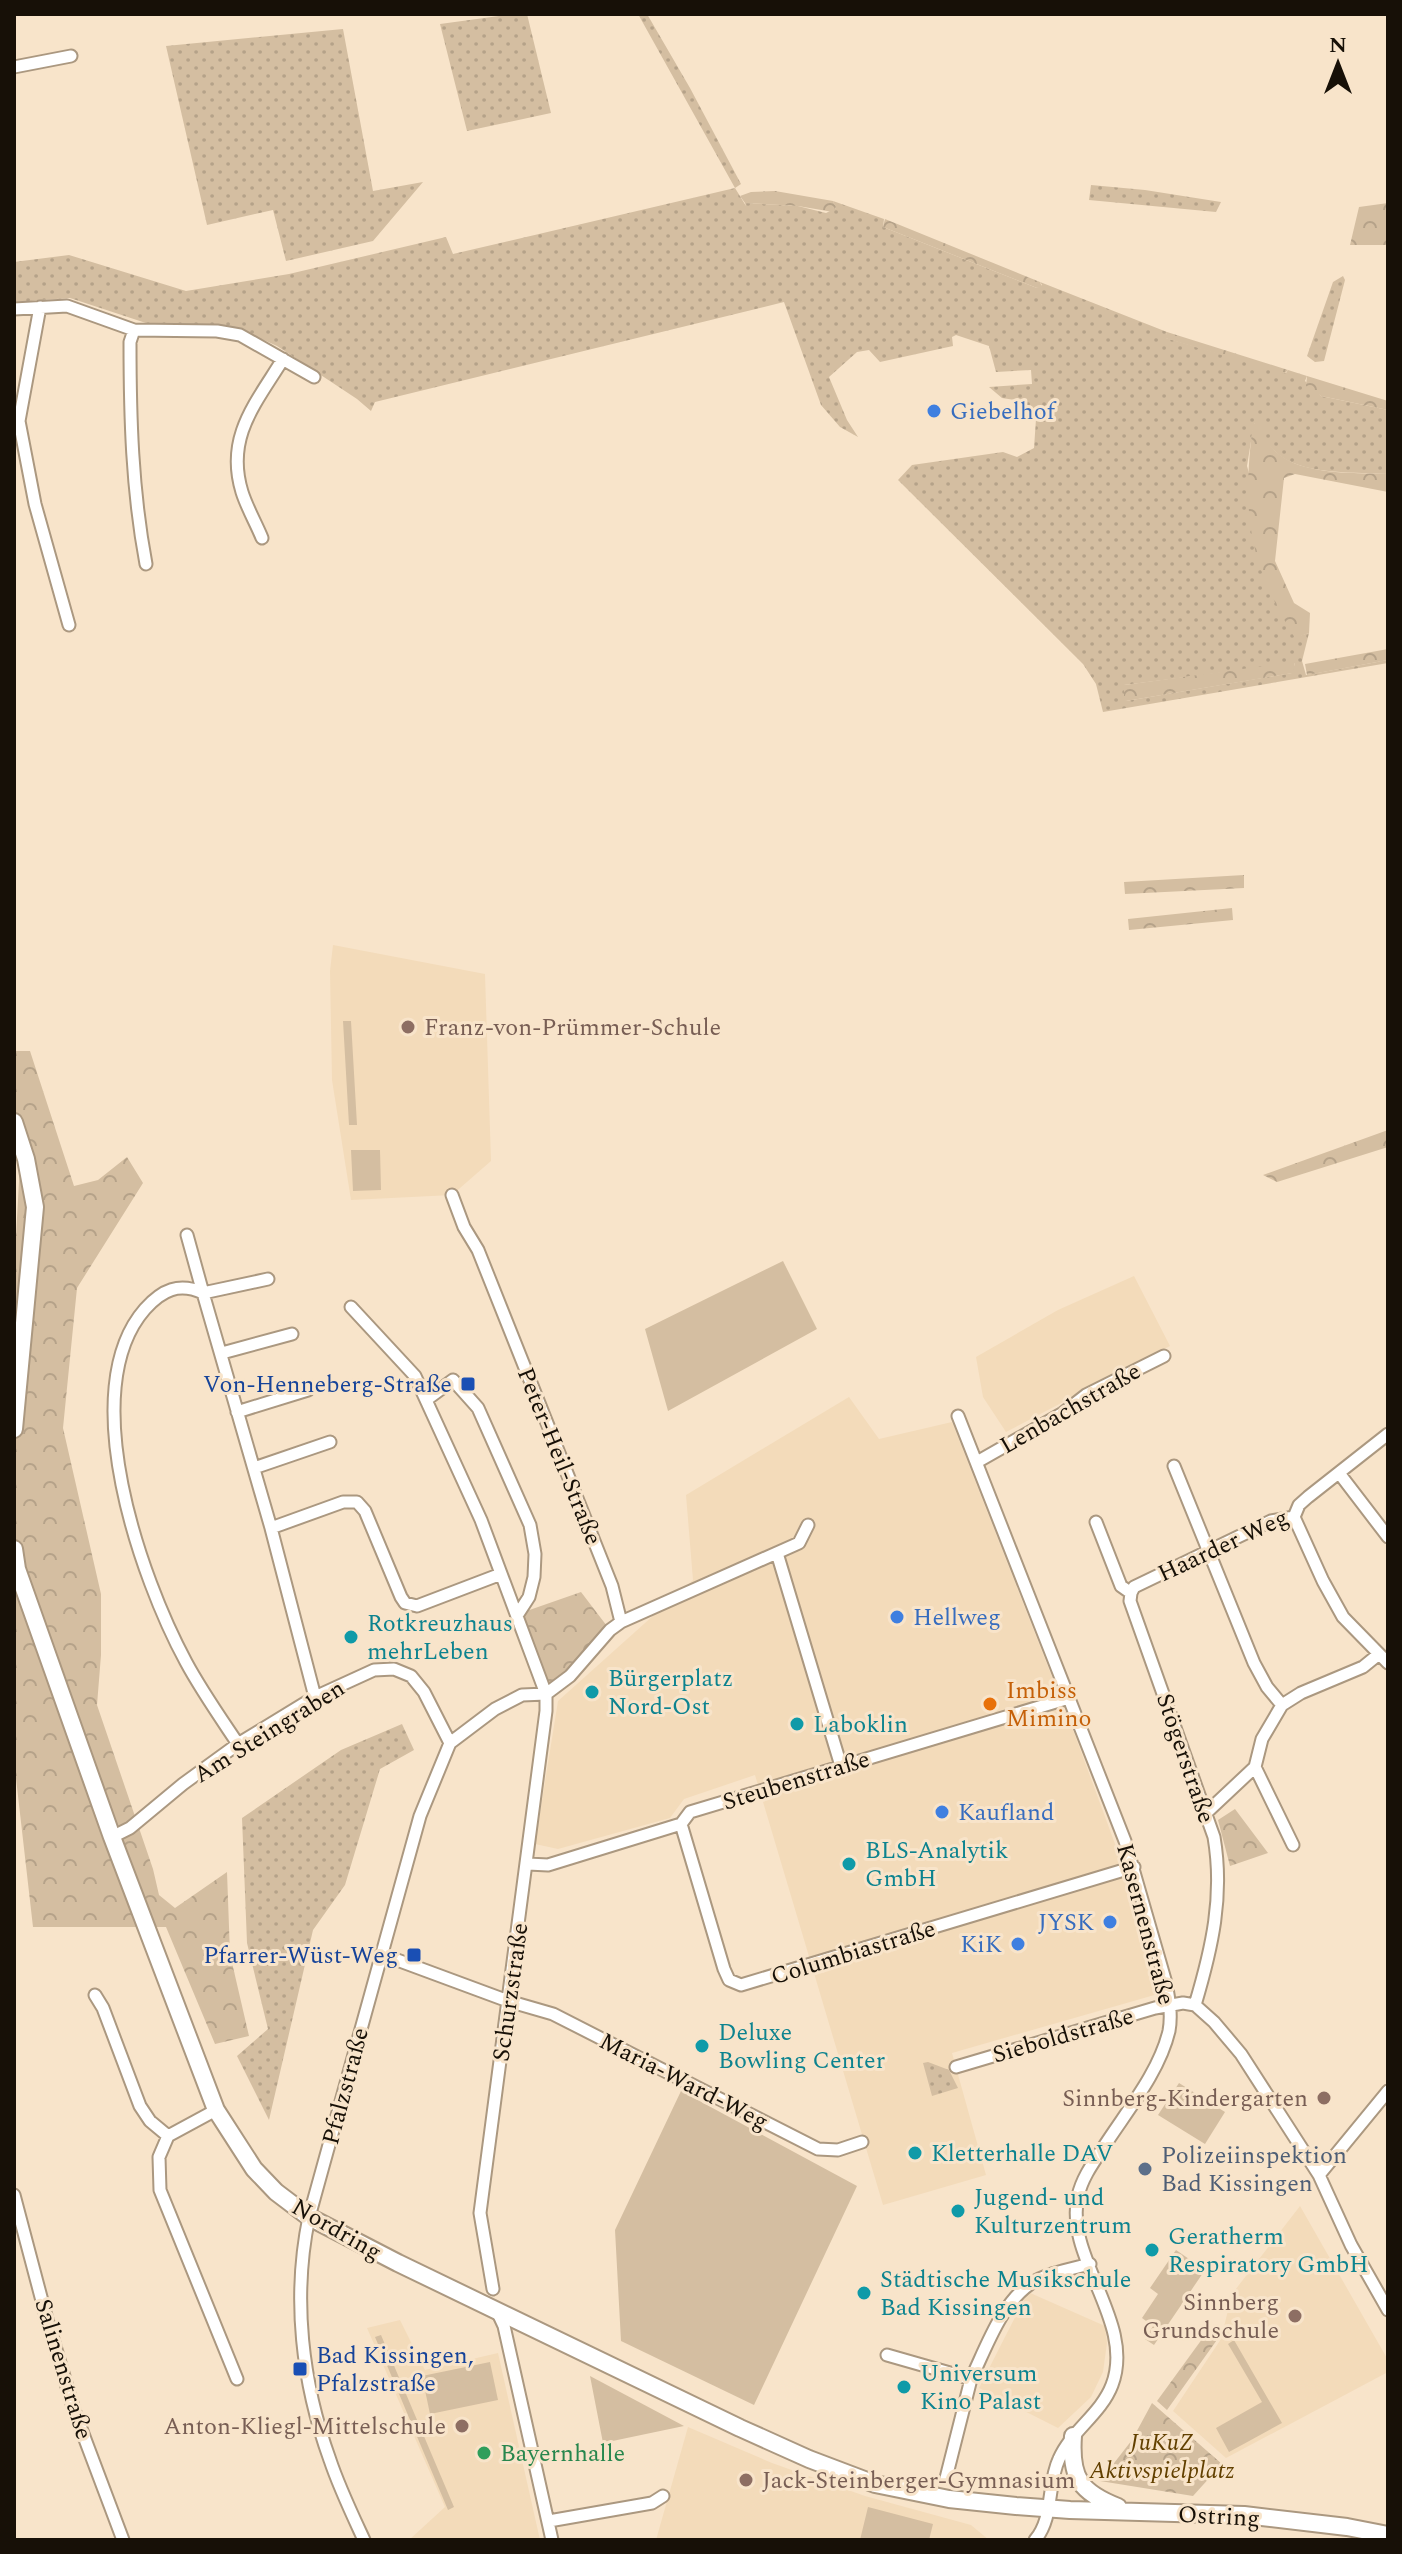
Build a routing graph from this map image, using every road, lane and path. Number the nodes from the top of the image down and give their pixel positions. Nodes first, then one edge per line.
1 (71, 56) dead end
2 (14, 67) edge
3 (40, 307) junction
4 (14, 309) edge
5 (134, 330) junction
6 (283, 359) junction
7 (314, 377) dead end
8 (16, 424) edge
9 (262, 538) dead end
10 (146, 564) dead end
11 (69, 625) dead end
12 (14, 1122) edge
13 (452, 1195) dead end
14 (187, 1235) dead end
15 (268, 1279) dead end
16 (203, 1293) junction
17 (351, 1307) dead end
18 (292, 1334) dead end
19 (222, 1353) junction
20 (1164, 1356) dead end
21 (308, 1390) dead end
22 (426, 1400) junction
23 (237, 1412) junction
24 (958, 1416) dead end
25 (14, 1429) edge
26 (1388, 1434) edge
27 (330, 1442) dead end
28 (977, 1462) junction
29 (1174, 1466) dead end
30 (254, 1468) junction
31 (1339, 1473) junction
32 (1294, 1517) junction
33 (1096, 1522) dead end
34 (808, 1525) dead end
35 (271, 1528) junction
36 (1388, 1537) edge
37 (14, 1549) edge
38 (777, 1553) junction
39 (1208, 1553) junction
40 (501, 1574) junction
41 (1131, 1593) junction
42 (518, 1614) junction
43 (621, 1622) junction
44 (1383, 1659) edge
45 (546, 1694) junction
46 (315, 1697) junction
47 (1069, 1698) junction
48 (1282, 1705) junction
49 (450, 1743) junction
50 (238, 1744) junction
51 (841, 1766) junction
52 (1255, 1767) junction
53 (1206, 1813) junction
54 (681, 1824) junction
55 (112, 1837) junction
56 (1293, 1845) dead end
57 (528, 1864) junction
58 (1134, 1867) junction
59 (381, 1954) junction
60 (95, 1995) dead end
61 (508, 2001) junction
62 (1195, 2005) junction
63 (1170, 2007) junction
64 (956, 2067) dead end
65 (1388, 2091) edge
66 (216, 2110) junction
67 (168, 2136) junction
68 (862, 2142) dead end
69 (1319, 2175) junction
70 (14, 2195) edge
71 (309, 2217) junction
72 (1090, 2264) junction
73 (493, 2289) dead end
74 (1386, 2303) edge
75 (497, 2311) junction
76 (887, 2355) dead end
77 (237, 2379) dead end
78 (971, 2379) junction
79 (1073, 2436) junction
80 (946, 2478) dead end
81 (663, 2496) dead end
82 (1048, 2509) junction
83 (1131, 2512) junction
84 (549, 2521) junction
85 (1388, 2535) edge
86 (123, 2540) edge
87 (364, 2540) edge
88 (552, 2540) edge
89 (1035, 2540) edge

1 - 2 street
3 - 4 street
3 - 5 street
3 - 8 street
5 - 6 street
5 - 10 street
6 - 7 street
6 - 9 street
8 - 11 street
12 - 25 main road
13 - 43 street, Peter-Heil-Straße
14 - 16 street
15 - 16 street
16 - 19 street
16 - 50 street
17 - 22 street
18 - 19 street
19 - 23 street
20 - 28 street, Lenbachstraße
21 - 23 street
22 - 40 street
22 - 42 street
23 - 30 street
24 - 28 street, Kasernenstraße
26 - 31 street, Haarder Weg
27 - 30 street
28 - 47 street, Kasernenstraße
29 - 39 street
30 - 35 street
31 - 32 street, Haarder Weg
31 - 36 street
32 - 39 street, Haarder Weg
32 - 44 street
33 - 41 street, Stögerstraße
34 - 38 street
35 - 40 street
35 - 46 street
37 - 55 main road, Nordring
38 - 43 street
38 - 51 street
39 - 41 street, Haarder Weg
39 - 48 street
40 - 42 street
41 - 53 street, Stögerstraße
42 - 45 street
43 - 45 street
44 - 48 street
45 - 49 street, Pfalzstraße
45 - 57 street, Schurzstraße
46 - 49 street, Am Steingraben
46 - 50 street, Am Steingraben
47 - 51 street, Steubenstraße
47 - 58 street, Kasernenstraße
48 - 52 street
49 - 59 street, Pfalzstraße
50 - 55 street, Am Steingraben
51 - 54 street, Steubenstraße
52 - 53 street
52 - 56 street
53 - 62 street, Stögerstraße
54 - 57 street, Steubenstraße
54 - 58 street, Columbiastraße
55 - 66 main road, Nordring
57 - 61 street, Schurzstraße
58 - 63 street, Kasernenstraße
59 - 61 street
59 - 71 street, Pfalzstraße
60 - 67 street
61 - 68 street, Maria-Ward-Weg
61 - 73 street, Schurzstraße
62 - 63 street
62 - 69 street
63 - 64 street, Sieboldstraße
63 - 72 street, Kasernenstraße
65 - 69 street
66 - 67 street
66 - 71 main road, Nordring
67 - 77 street
69 - 74 street
70 - 86 street, Salinenstraße
71 - 75 main road, Nordring
71 - 87 street, Pfalzstraße
72 - 78 street
72 - 79 street, Kasernenstraße
75 - 82 main road, Nordring
75 - 84 street
76 - 78 street
78 - 80 street
79 - 82 street, Kasernenstraße
79 - 83 main road
81 - 84 street
82 - 83 main road, Ostring
82 - 89 street, Kasernenstraße
83 - 85 main road, Ostring
84 - 88 street

